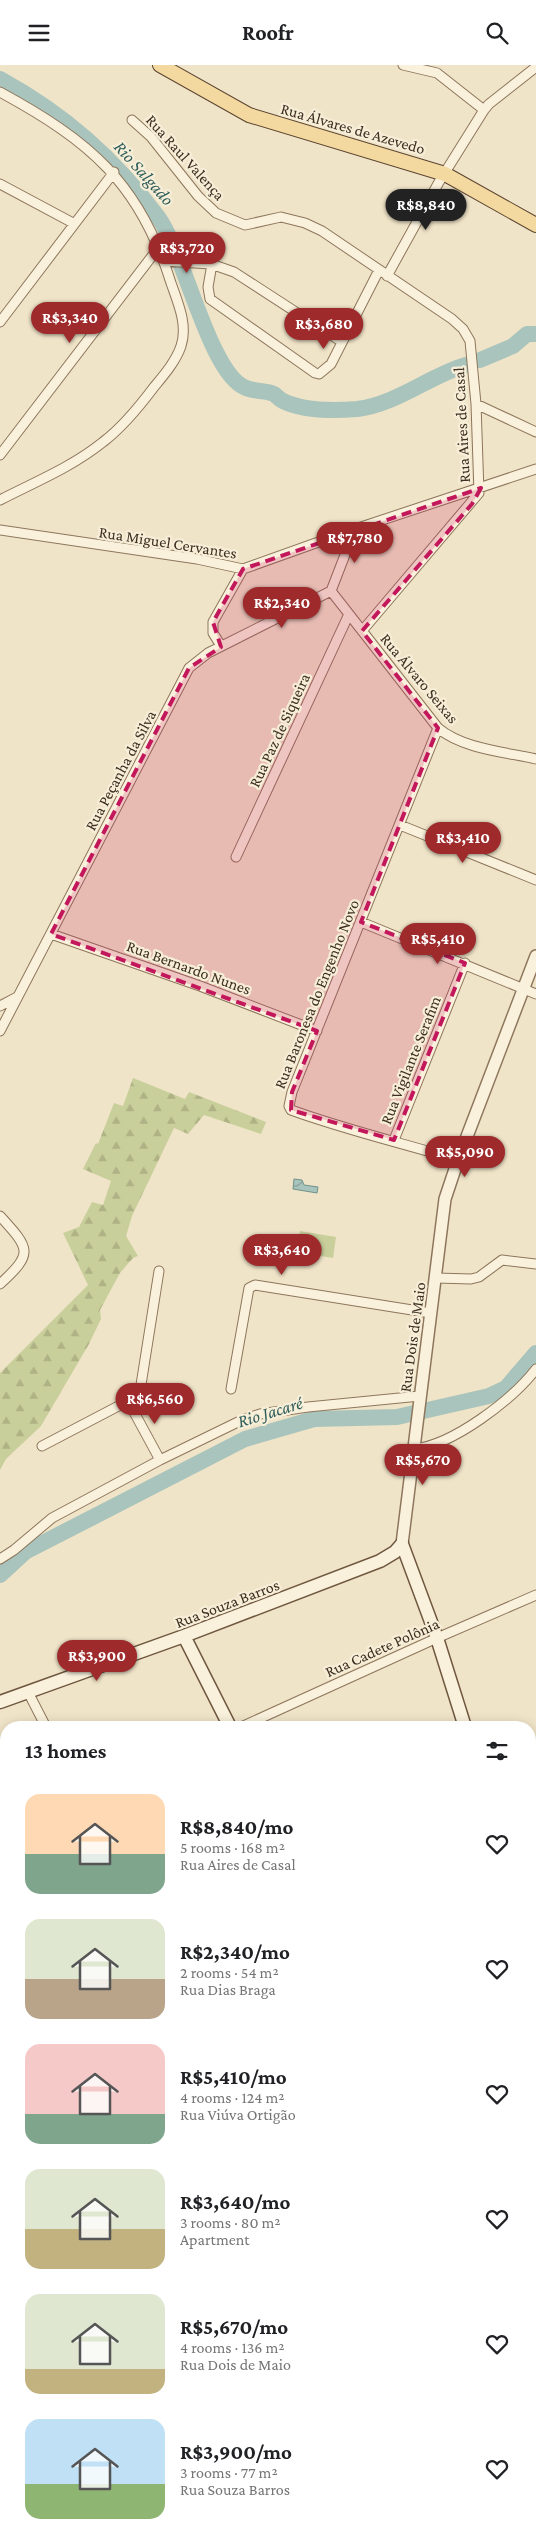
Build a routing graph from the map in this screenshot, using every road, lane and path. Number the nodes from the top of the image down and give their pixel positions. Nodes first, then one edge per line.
1 (160, 65) edge
2 (403, 65) edge
3 (536, 67) edge
4 (436, 69) edge
5 (0, 92) edge
6 (484, 110) junction
7 (132, 120) dead end
8 (114, 172) junction
9 (445, 173) junction
10 (0, 184) edge
11 (73, 223) junction
12 (536, 225) edge
13 (159, 247) junction
14 (164, 261) junction
15 (212, 264) junction
16 (378, 270) junction
17 (388, 276) junction
18 (0, 322) edge
19 (342, 342) junction
20 (476, 403) junction
21 (536, 432) edge
22 (0, 455) edge
23 (536, 469) edge
24 (481, 488) junction
25 (1, 498) edge
26 (355, 529) junction
27 (0, 530) edge
28 (243, 569) junction
29 (331, 591) junction
30 (349, 615) junction
31 (362, 631) junction
32 (222, 647) junction
33 (438, 728) junction
34 (536, 759) edge
35 (400, 825) junction
36 (236, 857) dead end
37 (536, 880) edge
38 (361, 922) junction
39 (51, 935) junction
40 (536, 956) edge
41 (465, 963) junction
42 (524, 988) junction
43 (536, 994) edge
44 (18, 997) junction
45 (0, 1006) edge
46 (0, 1031) edge
47 (317, 1031) junction
48 (394, 1140) junction
49 (458, 1160) junction
50 (0, 1216) edge
51 (536, 1264) edge
52 (159, 1271) dead end
53 (436, 1278) junction
54 (0, 1284) edge
55 (432, 1313) junction
56 (536, 1369) edge
57 (231, 1389) dead end
58 (128, 1401) junction
59 (420, 1401) junction
60 (42, 1445) dead end
61 (414, 1449) junction
62 (160, 1460) junction
63 (402, 1544) junction
64 (0, 1559) edge
65 (536, 1595) edge
66 (184, 1636) junction
67 (437, 1637) junction
68 (28, 1692) junction
69 (0, 1702) edge
70 (43, 1721) edge
71 (227, 1721) edge
72 (254, 1721) edge
73 (463, 1721) edge

1 - 9 main road, Rua Álvares de Azevedo
2 - 4 street
3 - 6 street
4 - 6 street
5 - 8 street
6 - 9 street
7 - 16 street, Rua Raul Valença
8 - 11 street
8 - 13 street
9 - 12 main road, Rua Álvares de Azevedo
9 - 17 street
10 - 11 street
11 - 18 street
13 - 14 street
13 - 22 street
14 - 15 street
14 - 25 street
15 - 19 street
15 - 19 street
16 - 17 street, Rua Aires de Casal
16 - 19 street
17 - 20 street, Rua Aires de Casal
20 - 21 street
20 - 24 street, Rua Aires de Casal
23 - 24 street
24 - 26 street
24 - 31 street, Rua Aires de Casal
26 - 28 street, Rua Miguel Cervantes
26 - 29 street
27 - 28 street, Rua Miguel Cervantes
28 - 32 street
29 - 30 street, Rua Álvaro Seixas
29 - 32 street, Rua Peçanha da Silva
30 - 31 street, Rua Álvaro Seixas
30 - 36 street, Rua Paz de Siqueira
31 - 33 street, Rua Álvaro Seixas
32 - 39 street, Rua Peçanha da Silva
33 - 34 street, Rua Álvaro Seixas
33 - 35 street, Rua Baronesa do Engenho Novo
35 - 37 street
35 - 38 street, Rua Baronesa do Engenho Novo
38 - 41 street
38 - 47 street, Rua Baronesa do Engenho Novo
39 - 44 street, Rua Peçanha da Silva
39 - 47 street, Rua Bernardo Nunes
40 - 42 street, Rua Dois de Maio
41 - 42 street
41 - 48 street, Rua Vigilante Serafim
42 - 43 street
42 - 49 street, Rua Dois de Maio
44 - 45 street
44 - 46 street, Rua Peçanha da Silva
47 - 48 street, Rua Baronesa do Engenho Novo
48 - 49 street, Rua Baronesa do Engenho Novo
49 - 53 street, Rua Dois de Maio
50 - 54 street
51 - 53 street
52 - 58 street
53 - 55 street, Rua Dois de Maio
55 - 57 street
55 - 59 street, Rua Dois de Maio
56 - 61 street
58 - 60 street
58 - 62 street
59 - 61 street, Rua Dois de Maio
59 - 62 street
61 - 63 street, Rua Dois de Maio
62 - 64 street
63 - 66 main road, Rua Souza Barros
63 - 67 main road, Rua Dois de Maio
65 - 67 street, Rua Cadete Polônia
66 - 68 main road, Rua Souza Barros
66 - 71 main road
67 - 72 street, Rua Cadete Polônia
67 - 73 main road, Rua Dois de Maio
68 - 69 main road, Rua Souza Barros
68 - 70 street

